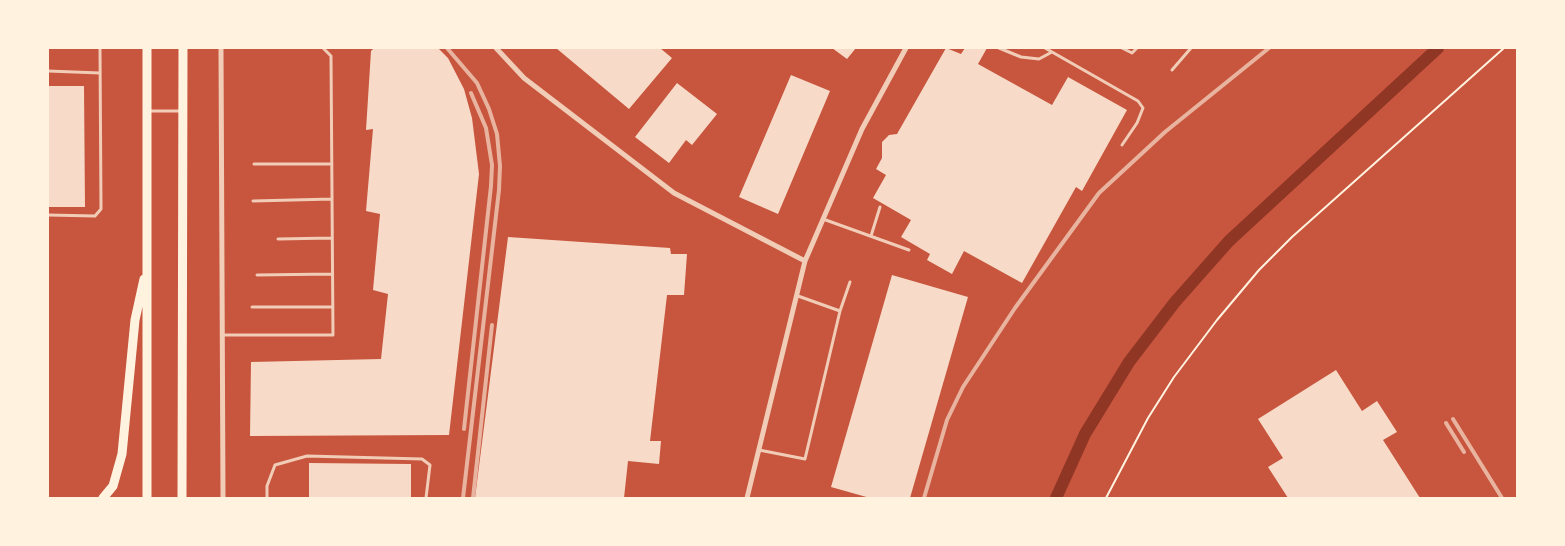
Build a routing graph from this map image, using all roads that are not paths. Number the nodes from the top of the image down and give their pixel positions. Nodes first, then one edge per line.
1 (100, 48) edge
2 (147, 48) edge
3 (183, 48) edge
4 (221, 48) edge
5 (323, 48) edge
6 (496, 48) edge
7 (906, 48) edge
8 (999, 48) edge
9 (1045, 48) edge
10 (1122, 48) edge
11 (1137, 48) edge
12 (1191, 48) edge
13 (1052, 52) junction
14 (1172, 70) dead end
15 (48, 71) edge
16 (100, 73) junction
17 (147, 110) junction
18 (183, 111) junction
19 (1122, 144) dead end
20 (254, 164) dead end
21 (332, 164) junction
22 (332, 200) junction
23 (253, 201) dead end
24 (880, 207) dead end
25 (48, 215) edge
26 (822, 219) junction
27 (871, 236) junction
28 (332, 238) junction
29 (278, 239) dead end
30 (908, 250) dead end
31 (806, 261) junction
32 (148, 262) junction
33 (332, 274) junction
34 (257, 275) dead end
35 (850, 282) dead end
36 (798, 296) junction
37 (252, 307) dead end
38 (333, 307) junction
39 (840, 312) junction
40 (222, 335) junction
41 (759, 450) junction
42 (103, 498) edge
43 (147, 498) edge
44 (182, 498) edge
45 (223, 498) edge
46 (267, 498) edge
47 (426, 498) edge
48 (747, 498) edge

1 - 16 lane
2 - 17 main road
3 - 18 main road
4 - 40 street
5 - 21 lane
6 - 31 street
7 - 26 street
8 - 13 lane
9 - 13 lane
10 - 11 lane
12 - 14 lane
13 - 19 lane
15 - 16 lane
16 - 25 lane
17 - 18 lane
17 - 32 main road
18 - 44 main road
20 - 21 lane
21 - 22 lane
22 - 23 lane
22 - 28 lane
24 - 27 lane
26 - 27 lane
26 - 31 street
27 - 30 lane
28 - 29 lane
28 - 33 lane
31 - 36 street
32 - 42 main road
32 - 43 main road
33 - 34 lane
33 - 38 lane
35 - 39 lane
36 - 39 lane
36 - 41 street
37 - 38 lane
38 - 40 lane
39 - 41 lane
40 - 45 street
41 - 48 street
46 - 47 lane

